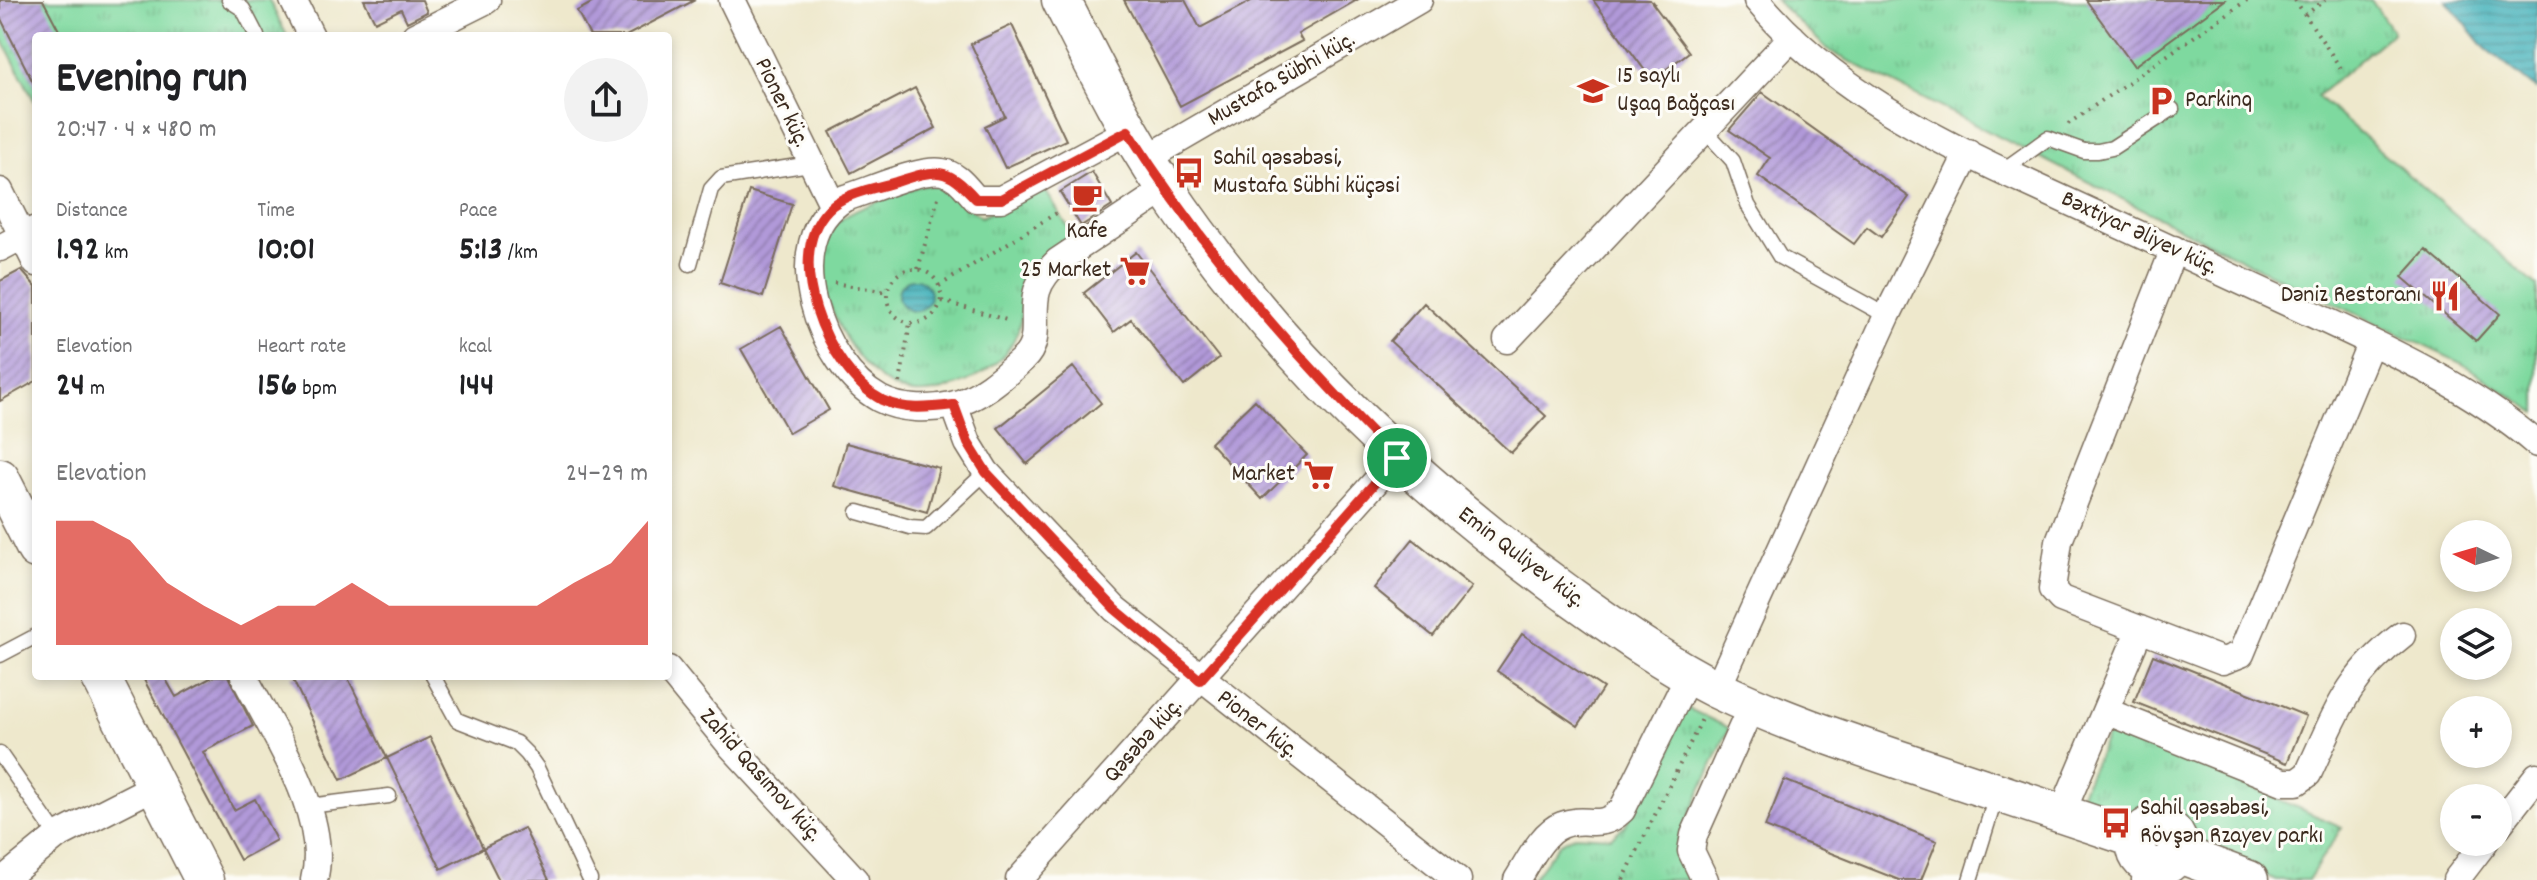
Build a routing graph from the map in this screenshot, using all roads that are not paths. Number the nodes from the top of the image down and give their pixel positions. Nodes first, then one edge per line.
1 (229, 0) edge
2 (293, 0) edge
3 (487, 0) edge
4 (732, 0) edge
5 (1061, 0) edge
6 (1419, 0) edge
7 (1757, 0) edge
8 (255, 32) edge
9 (309, 32) edge
10 (423, 32) edge
11 (1792, 37) junction
12 (2172, 109) dead end
13 (1703, 128) junction
14 (1968, 153) junction
15 (1147, 160) junction
16 (810, 164) junction
17 (2002, 171) junction
18 (0, 191) edge
19 (833, 206) junction
20 (20, 238) edge
21 (2174, 249) junction
22 (32, 257) edge
23 (690, 264) dead end
24 (1887, 316) junction
25 (1507, 340) dead end
26 (2371, 342) junction
27 (954, 405) junction
28 (2537, 444) edge
29 (1397, 458) junction
30 (986, 472) junction
31 (0, 478) edge
32 (858, 512) dead end
33 (32, 541) edge
34 (2140, 629) junction
35 (2402, 635) dead end
36 (32, 638) edge
37 (0, 655) edge
38 (672, 674) edge
39 (102, 680) edge
40 (246, 680) edge
41 (435, 680) edge
42 (1200, 680) junction
43 (1703, 682) junction
44 (1752, 705) junction
45 (2108, 712) junction
46 (0, 754) edge
47 (2537, 776) edge
48 (155, 786) junction
49 (1997, 793) junction
50 (389, 796) dead end
51 (309, 806) junction
52 (2512, 808) edge
53 (2061, 815) junction
54 (57, 836) junction
55 (2474, 856) edge
56 (2152, 859) edge
57 (3, 880) edge
58 (204, 880) edge
59 (314, 880) edge
60 (590, 880) edge
61 (855, 880) edge
62 (1019, 880) edge
63 (1458, 880) edge
64 (1517, 880) edge
65 (1705, 880) edge
66 (1970, 880) edge
67 (2249, 880) edge
68 (2456, 880) edge

1 - 8 lane
2 - 9 street
3 - 10 street
4 - 16 street, Pioner küç.
5 - 15 street, Emin Quliyev küç.
6 - 15 street, Mustafa Sübhi küç.
7 - 11 street, Bəxtiyar Əliyev küç.
11 - 13 street
11 - 14 street, Bəxtiyar Əliyev küç.
12 - 17 lane
13 - 24 lane
13 - 25 street
14 - 17 street, Bəxtiyar Əliyev küç.
14 - 24 street
15 - 19 street
15 - 27 street
15 - 29 street, Emin Quliyev küç.
16 - 19 street, Pioner küç.
16 - 23 lane
17 - 21 street, Bəxtiyar Əliyev küç.
18 - 20 street
19 - 27 street
20 - 22 street
21 - 26 street, Bəxtiyar Əliyev küç.
21 - 34 street
24 - 43 street
26 - 28 street, Bəxtiyar Əliyev küç.
26 - 34 street
27 - 30 street, Pioner küç.
29 - 42 street, Qəsəbə küç.
29 - 43 street, Emin Quliyev küç.
30 - 32 lane
30 - 42 street, Pioner küç.
31 - 33 street
34 - 45 street
35 - 45 street
36 - 37 lane
38 - 61 street, Zahid Qasımov küç.
39 - 48 street
40 - 51 street
41 - 60 lane
42 - 62 street, Qəsəbə küç.
42 - 63 street, Pioner küç.
43 - 44 street, Emin Quliyev küç.
43 - 64 street
44 - 49 street, Emin Quliyev küç.
44 - 65 street
45 - 53 street
46 - 54 lane
47 - 52 street
48 - 54 street
48 - 58 street
49 - 53 street, Emin Quliyev küç.
49 - 66 lane
50 - 51 lane
51 - 59 street
53 - 56 street, Emin Quliyev küç.
54 - 57 street
55 - 68 street
56 - 67 street, Emin Quliyev küç.

